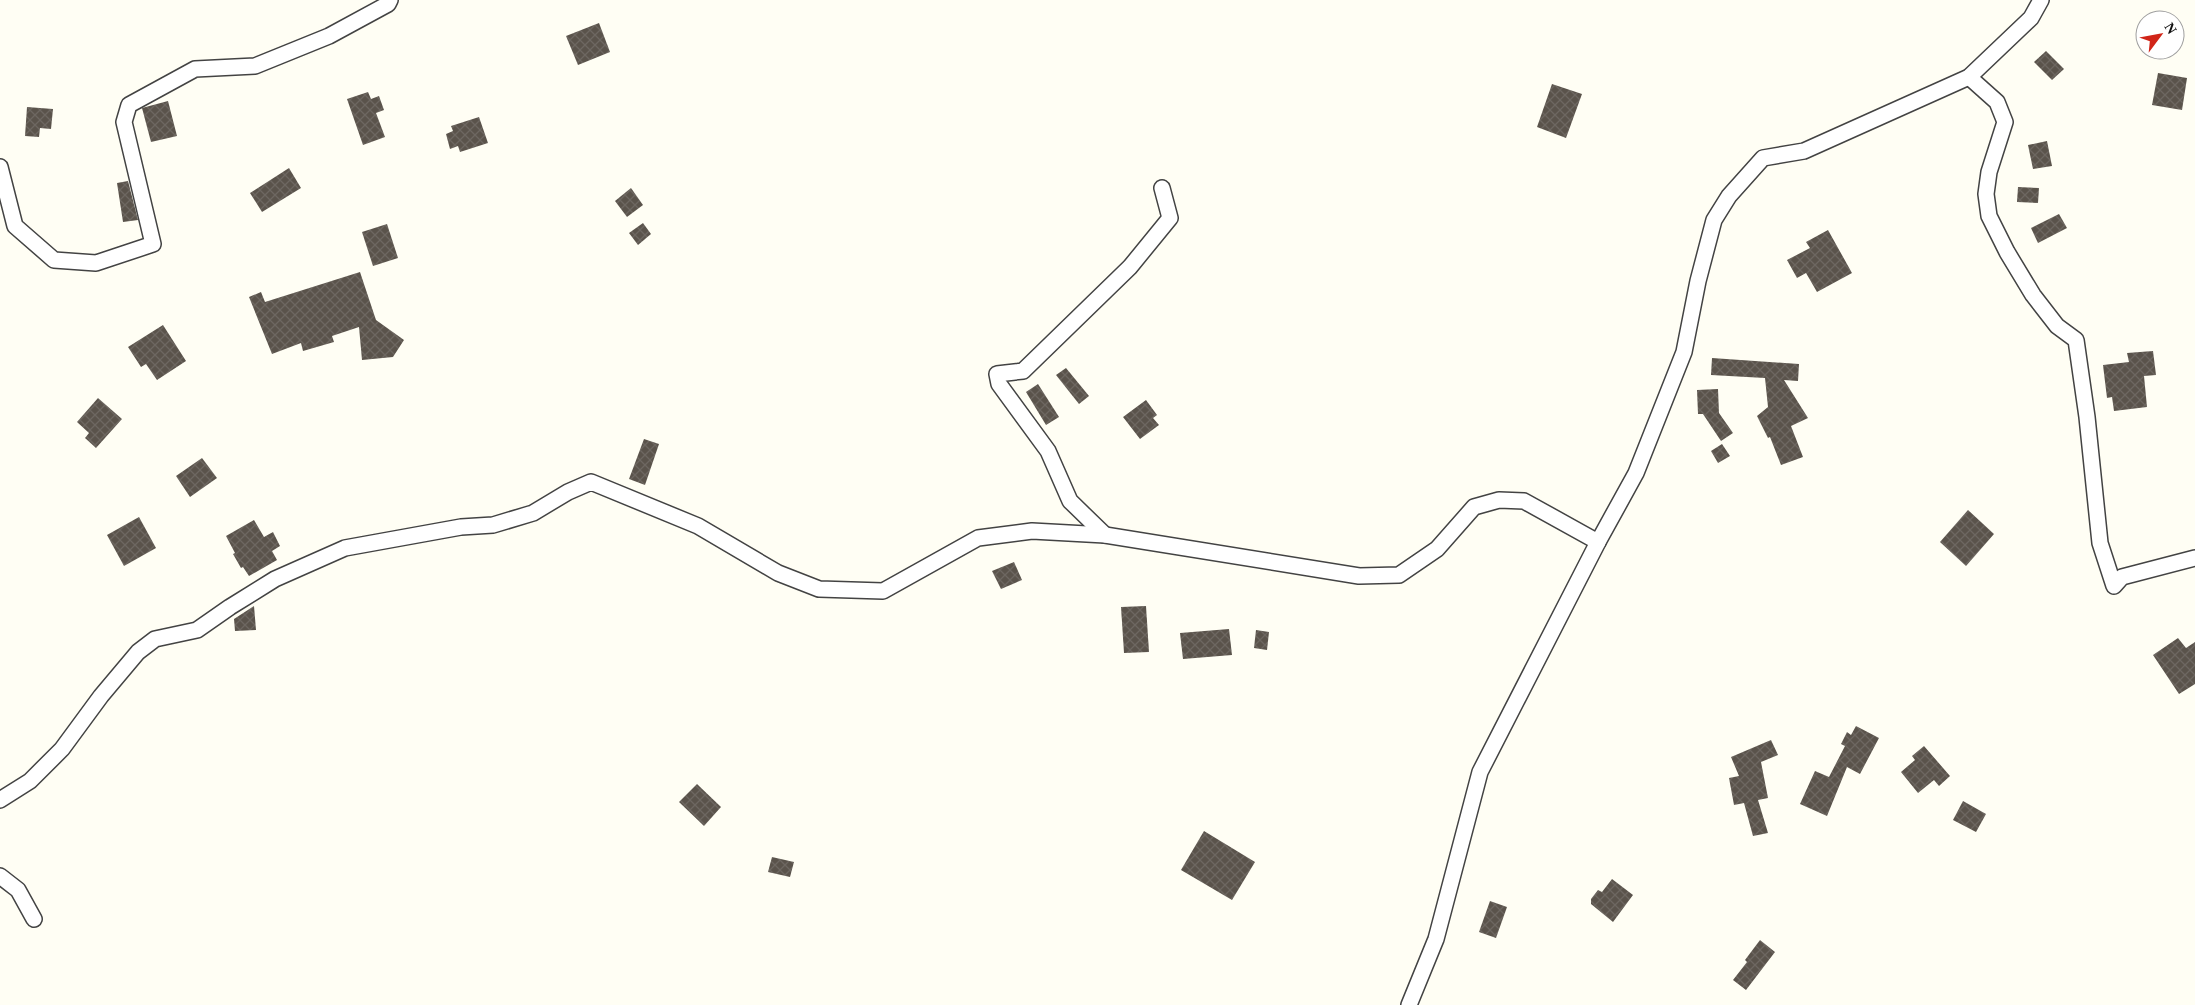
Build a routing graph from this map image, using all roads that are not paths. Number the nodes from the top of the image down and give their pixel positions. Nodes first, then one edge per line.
1 (390, 0) edge
2 (2041, 0) edge
3 (1969, 78) junction
4 (0, 168) edge
5 (1162, 188) dead end
6 (1105, 535) junction
7 (1598, 542) junction
8 (2195, 558) edge
9 (0, 800) edge
10 (0, 876) edge
11 (34, 919) dead end
12 (1409, 1005) edge

1 - 4 street
2 - 3 street
3 - 7 street
3 - 8 street
5 - 6 street
6 - 7 street
6 - 9 street
7 - 12 street
10 - 11 street

